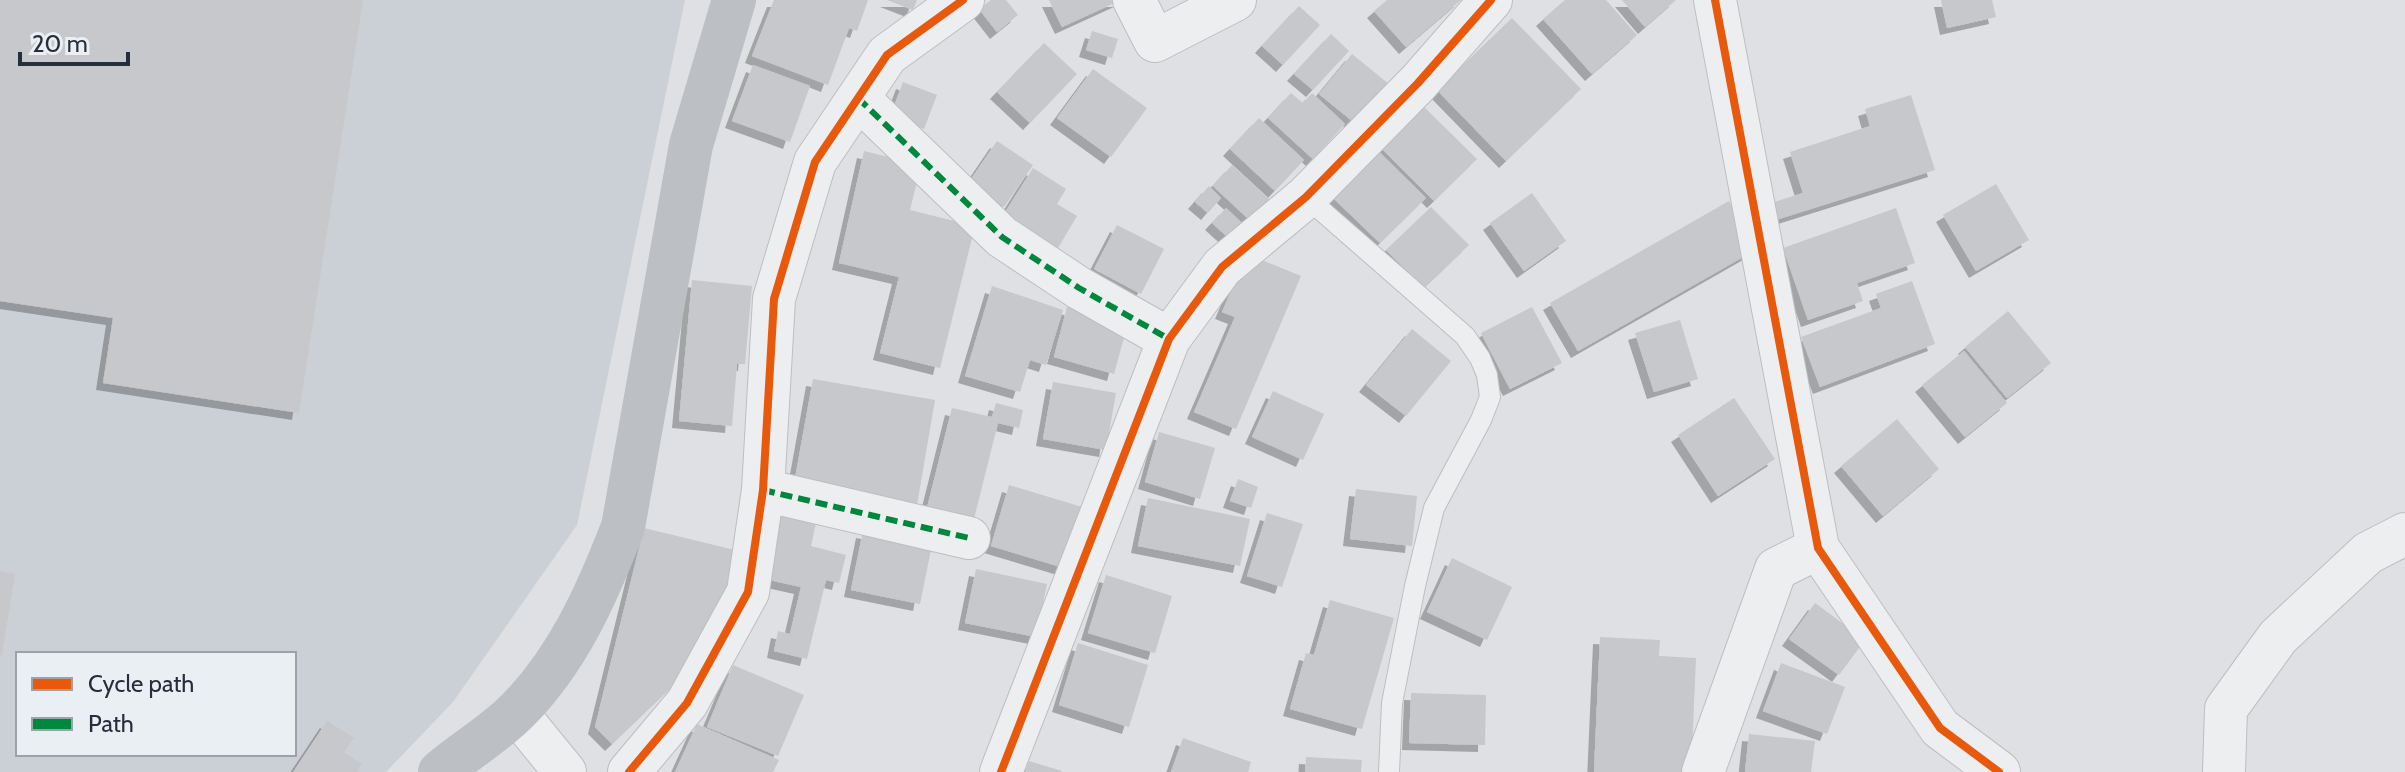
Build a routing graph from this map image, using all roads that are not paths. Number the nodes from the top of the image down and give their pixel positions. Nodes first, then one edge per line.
1 (734, 0) edge
2 (963, 0) edge
3 (1134, 0) edge
4 (1235, 0) edge
5 (1491, 0) edge
6 (1719, 3) edge
7 (858, 98) junction
8 (1306, 197) junction
9 (1169, 339) junction
10 (763, 490) junction
11 (2405, 534) edge
12 (969, 538) dead end
13 (1818, 548) junction
14 (516, 712) junction
15 (440, 772) edge
16 (565, 772) edge
17 (629, 772) edge
18 (1001, 772) edge
19 (1389, 772) edge
20 (1703, 772) edge
21 (1999, 772) edge
22 (2224, 772) edge

1 - 14 street
2 - 7 street
3 - 4 street
5 - 8 street
6 - 13 street
7 - 9 street
7 - 10 street
8 - 9 street
8 - 19 lane
9 - 18 street
10 - 12 street
10 - 17 street
11 - 22 street
13 - 20 street
13 - 21 street
14 - 15 street
14 - 16 street

